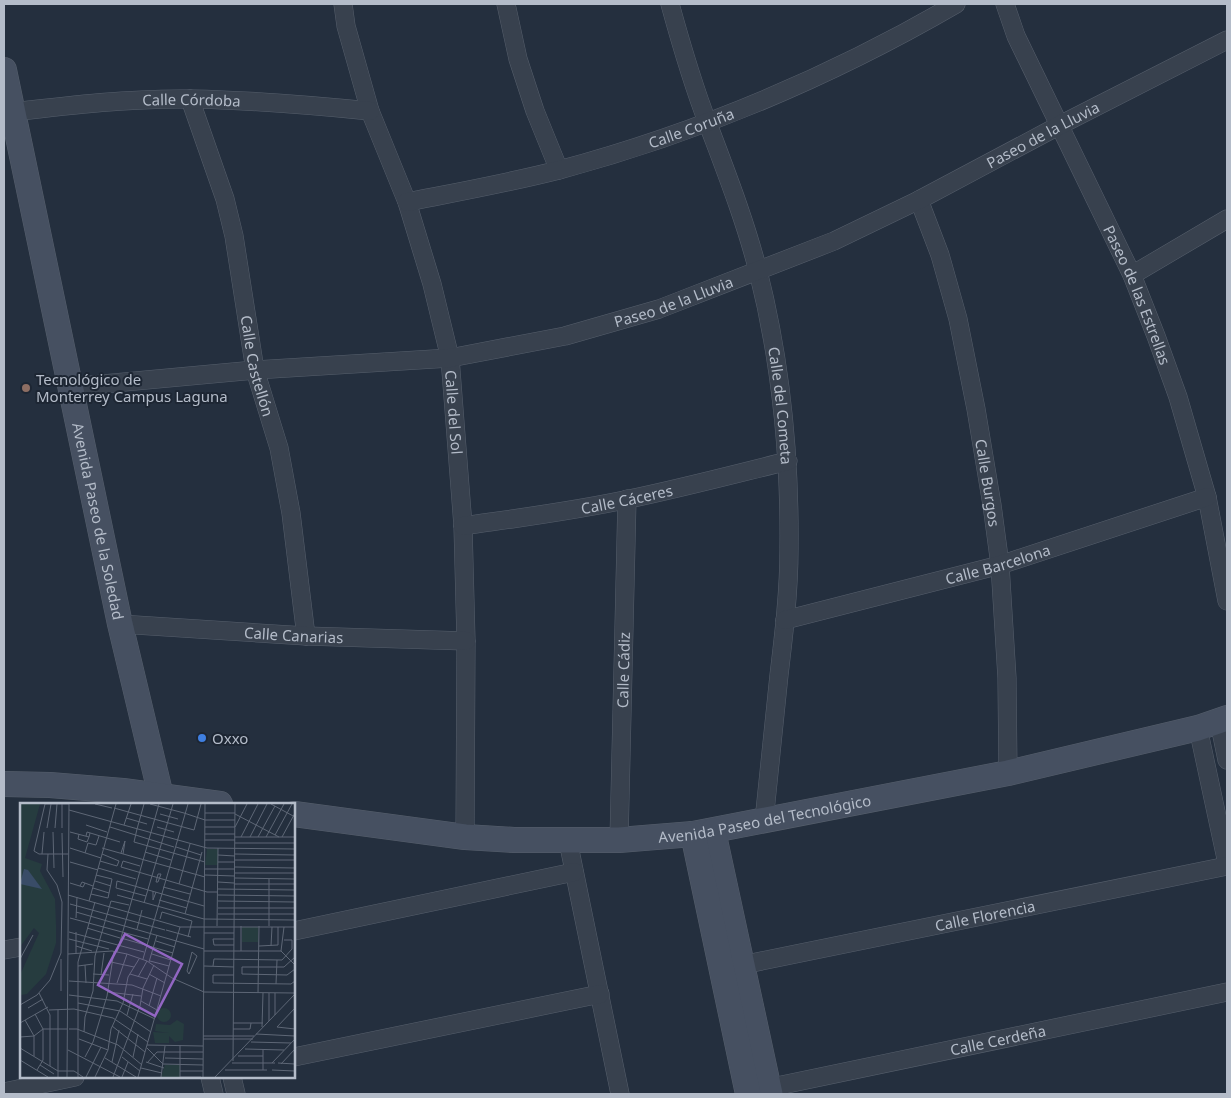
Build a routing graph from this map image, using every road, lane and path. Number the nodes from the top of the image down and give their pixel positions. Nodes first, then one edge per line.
1 (343, 4) edge
2 (506, 4) edge
3 (670, 4) edge
4 (956, 4) edge
5 (1005, 4) edge
6 (1227, 40) edge
7 (4, 70) edge
8 (190, 99) junction
9 (370, 111) junction
10 (13, 112) junction
11 (707, 122) junction
12 (1060, 124) junction
13 (559, 170) junction
14 (919, 200) junction
15 (407, 202) junction
16 (1227, 219) edge
17 (758, 270) junction
18 (1132, 275) junction
19 (450, 358) junction
20 (256, 370) junction
21 (70, 387) junction
22 (788, 461) junction
23 (1207, 497) junction
24 (627, 499) junction
25 (463, 526) junction
26 (1000, 565) junction
27 (1227, 601) edge
28 (785, 620) junction
29 (120, 624) junction
30 (306, 636) junction
31 (466, 642) junction
32 (1215, 722) edge
33 (1227, 760) edge
34 (1008, 773) junction
35 (4, 784) edge
36 (163, 802) edge
37 (192, 803) edge
38 (295, 814) edge
39 (764, 821) junction
40 (703, 832) junction
41 (465, 837) junction
42 (619, 840) junction
43 (568, 841) junction
44 (1227, 864) edge
45 (574, 872) junction
46 (295, 931) edge
47 (20, 947) edge
48 (4, 950) edge
49 (742, 965) junction
50 (1227, 992) edge
51 (600, 994) junction
52 (295, 1057) edge
53 (70, 1078) edge
54 (210, 1078) edge
55 (232, 1078) edge
56 (4, 1092) edge
57 (754, 1093) edge
58 (214, 1094) edge
59 (236, 1094) edge
60 (620, 1094) edge

1 - 9 street, Calle del Sol
2 - 13 street
3 - 11 street, Calle del Cometa
4 - 11 street, Calle Coruña
5 - 12 street, Paseo de las Estrellas
6 - 12 street, Paseo de la Lluvia
7 - 10 street, Avenida Paseo de la Soledad
8 - 9 street, Calle Córdoba
8 - 10 street, Calle Córdoba
8 - 20 street, Calle Castellón
9 - 15 street, Calle del Sol
10 - 21 street, Avenida Paseo de la Soledad
11 - 13 street, Calle Coruña
11 - 17 street, Calle del Cometa
12 - 14 street, Paseo de la Lluvia
12 - 18 street, Paseo de las Estrellas
13 - 15 street, Calle Coruña
14 - 17 street, Paseo de la Lluvia
14 - 26 street, Calle Burgos
15 - 19 street, Calle del Sol
16 - 18 street
17 - 19 street, Paseo de la Lluvia
17 - 22 street, Calle del Cometa
18 - 23 street, Paseo de las Estrellas
19 - 20 street, Paseo de la Lluvia
19 - 25 street, Calle del Sol
20 - 21 street, Paseo de la Lluvia
20 - 30 street, Calle Castellón
21 - 29 street, Avenida Paseo de la Soledad
22 - 24 street, Calle Cáceres
22 - 28 street, Calle del Cometa
23 - 26 street, Calle Barcelona
23 - 27 street, Paseo de las Estrellas
24 - 25 street, Calle Cáceres
24 - 42 street, Calle Cádiz
25 - 31 street, Calle del Sol
26 - 28 street, Calle Barcelona
26 - 34 street, Calle Burgos
28 - 39 street, Calle del Cometa
29 - 30 street, Calle Canarias
29 - 36 street, Avenida Paseo de la Soledad
30 - 31 street, Calle Canarias
31 - 41 street, Calle del Sol
32 - 33 street
32 - 34 street, Avenida Paseo del Tecnológico
32 - 44 street
34 - 39 street, Avenida Paseo del Tecnológico
35 - 36 street
36 - 37 street
38 - 41 street, Avenida Paseo del Tecnológico
39 - 40 street, Avenida Paseo del Tecnológico
40 - 42 street, Avenida Paseo del Tecnológico
40 - 49 street
40 - 57 street
41 - 43 street, Avenida Paseo del Tecnológico
42 - 43 street, Avenida Paseo del Tecnológico
43 - 45 street
44 - 49 street, Calle Florencia
45 - 46 street
45 - 51 street
47 - 48 street
49 - 57 street
50 - 57 street, Calle Cerdeña
51 - 52 street
51 - 60 street
53 - 56 street
54 - 58 street
55 - 59 street

